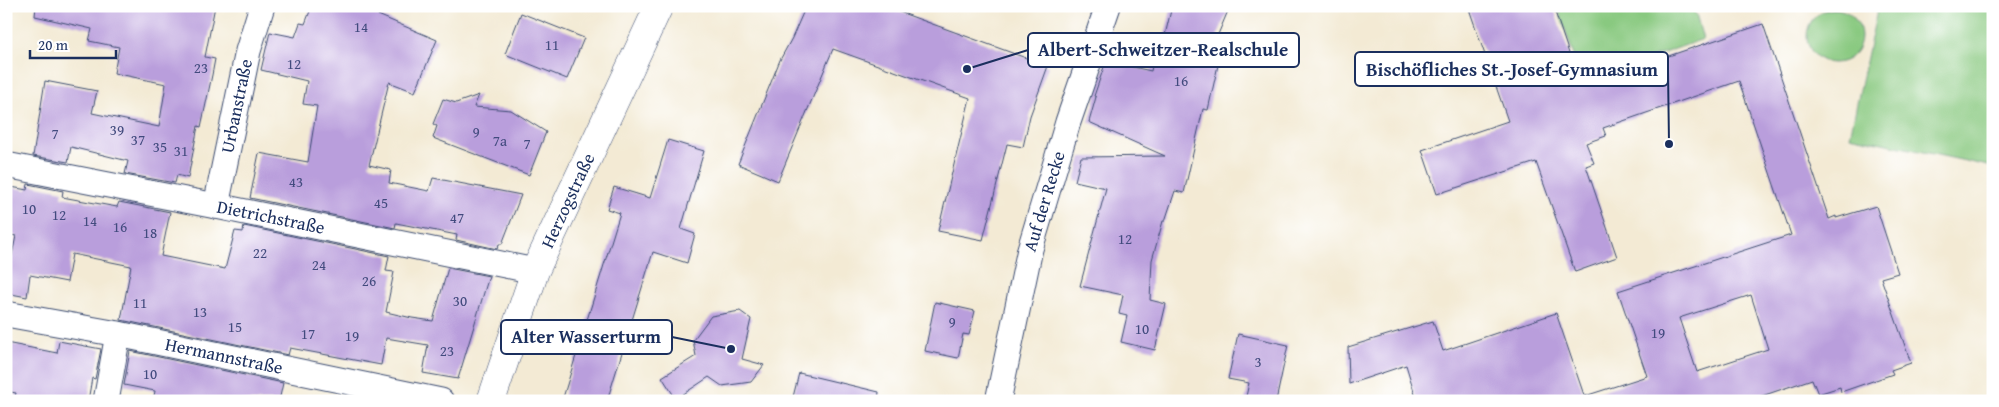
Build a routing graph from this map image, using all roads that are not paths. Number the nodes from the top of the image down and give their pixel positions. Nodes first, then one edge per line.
1 (262, 6) edge
2 (658, 6) edge
3 (1108, 6) edge
4 (6, 166) edge
5 (216, 206) junction
6 (535, 271) junction
7 (6, 314) edge
8 (118, 334) junction
9 (106, 401) edge
10 (441, 401) edge
11 (491, 401) edge
12 (998, 401) edge

1 - 5 street, Urbanstraße
2 - 6 street, Herzogstraße
3 - 12 street, Auf der Recke
4 - 5 street, Dietrichstraße
5 - 6 street, Dietrichstraße
6 - 11 street, Herzogstraße
7 - 8 street, Hermannstraße
8 - 9 street
8 - 10 street, Hermannstraße

